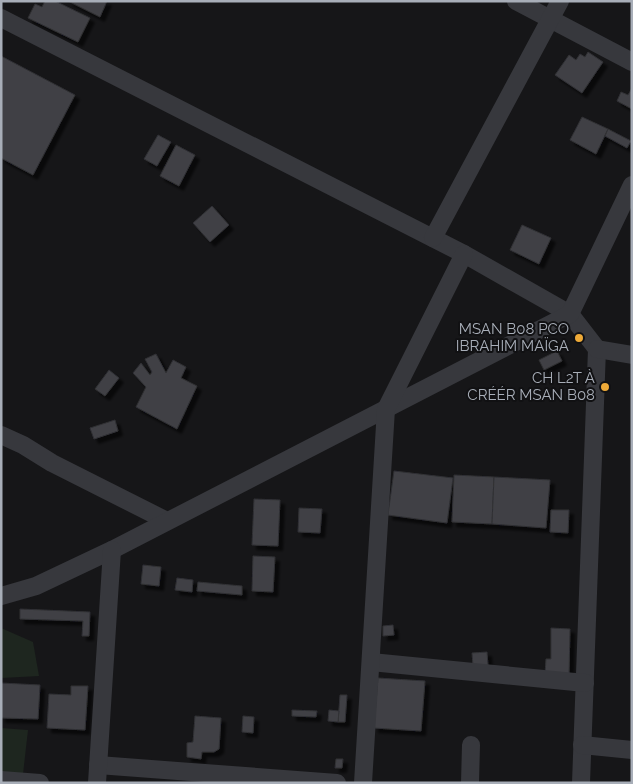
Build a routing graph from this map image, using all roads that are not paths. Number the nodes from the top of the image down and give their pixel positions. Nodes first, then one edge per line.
1 (516, 1) edge
2 (560, 1) edge
3 (1, 18) edge
4 (551, 19) junction
5 (632, 62) edge
6 (632, 186) edge
7 (433, 238) junction
8 (464, 254) junction
9 (570, 314) junction
10 (597, 350) junction
11 (632, 355) edge
12 (386, 409) junction
13 (1, 435) edge
14 (167, 521) junction
15 (112, 550) junction
16 (1, 596) edge
17 (371, 662) junction
18 (585, 683) junction
19 (471, 745) dead end
20 (582, 745) junction
21 (632, 750) edge
22 (97, 774) edge
23 (1, 780) edge
24 (40, 783) edge
25 (338, 783) edge
26 (363, 783) edge
27 (470, 783) edge
28 (581, 783) edge

1 - 4 street
2 - 4 street
3 - 7 street
4 - 5 street
4 - 7 street
6 - 9 street
7 - 8 street
8 - 9 street
8 - 12 street
9 - 10 street
9 - 12 street
10 - 11 street
10 - 18 street
12 - 14 street
12 - 17 street
13 - 14 street
14 - 15 street
15 - 16 street
15 - 22 street
17 - 18 street
17 - 26 street
18 - 20 street
19 - 27 street
20 - 21 street
20 - 28 street
22 - 25 street
23 - 24 street

